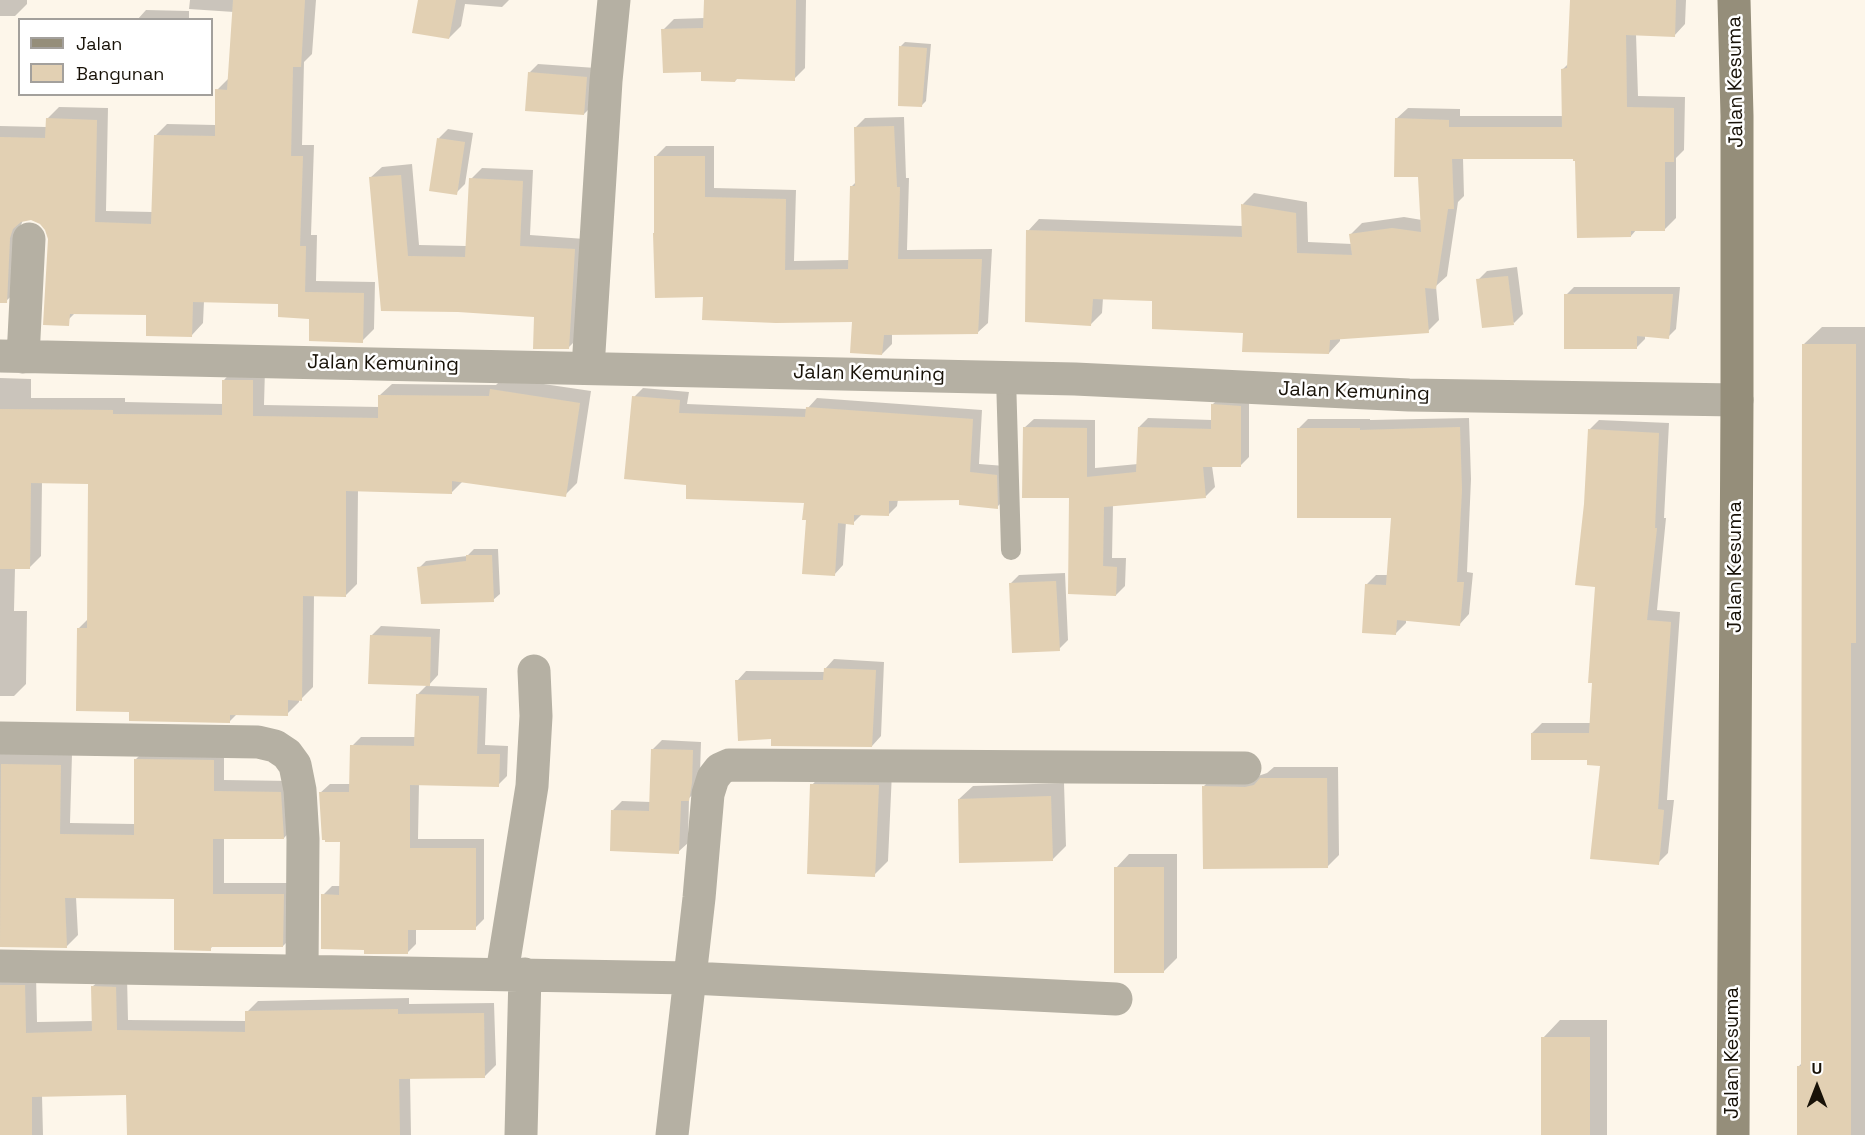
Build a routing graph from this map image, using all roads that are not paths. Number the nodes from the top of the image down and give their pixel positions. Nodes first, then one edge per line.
1 (614, 0) edge
2 (1734, 0) edge
3 (29, 239) dead end
4 (12, 357) edge
5 (598, 368) junction
6 (1006, 377) junction
7 (1737, 400) junction
8 (1011, 550) dead end
9 (534, 671) dead end
10 (0, 738) edge
11 (1245, 768) dead end
12 (0, 966) edge
13 (302, 970) junction
14 (524, 974) junction
15 (691, 978) junction
16 (1116, 999) dead end
17 (520, 1135) edge
18 (672, 1135) edge
19 (1733, 1135) edge

1 - 5 street
2 - 7 street, Jalan Kesuma
3 - 4 street
4 - 5 street, Jalan Kemuning
5 - 6 street, Jalan Kemuning
6 - 7 street, Jalan Kemuning
6 - 8 lane
7 - 19 street, Jalan Kesuma
9 - 14 street
10 - 13 street
11 - 15 street
12 - 13 street
13 - 14 street
14 - 15 street
14 - 17 street
15 - 16 street
15 - 18 street

